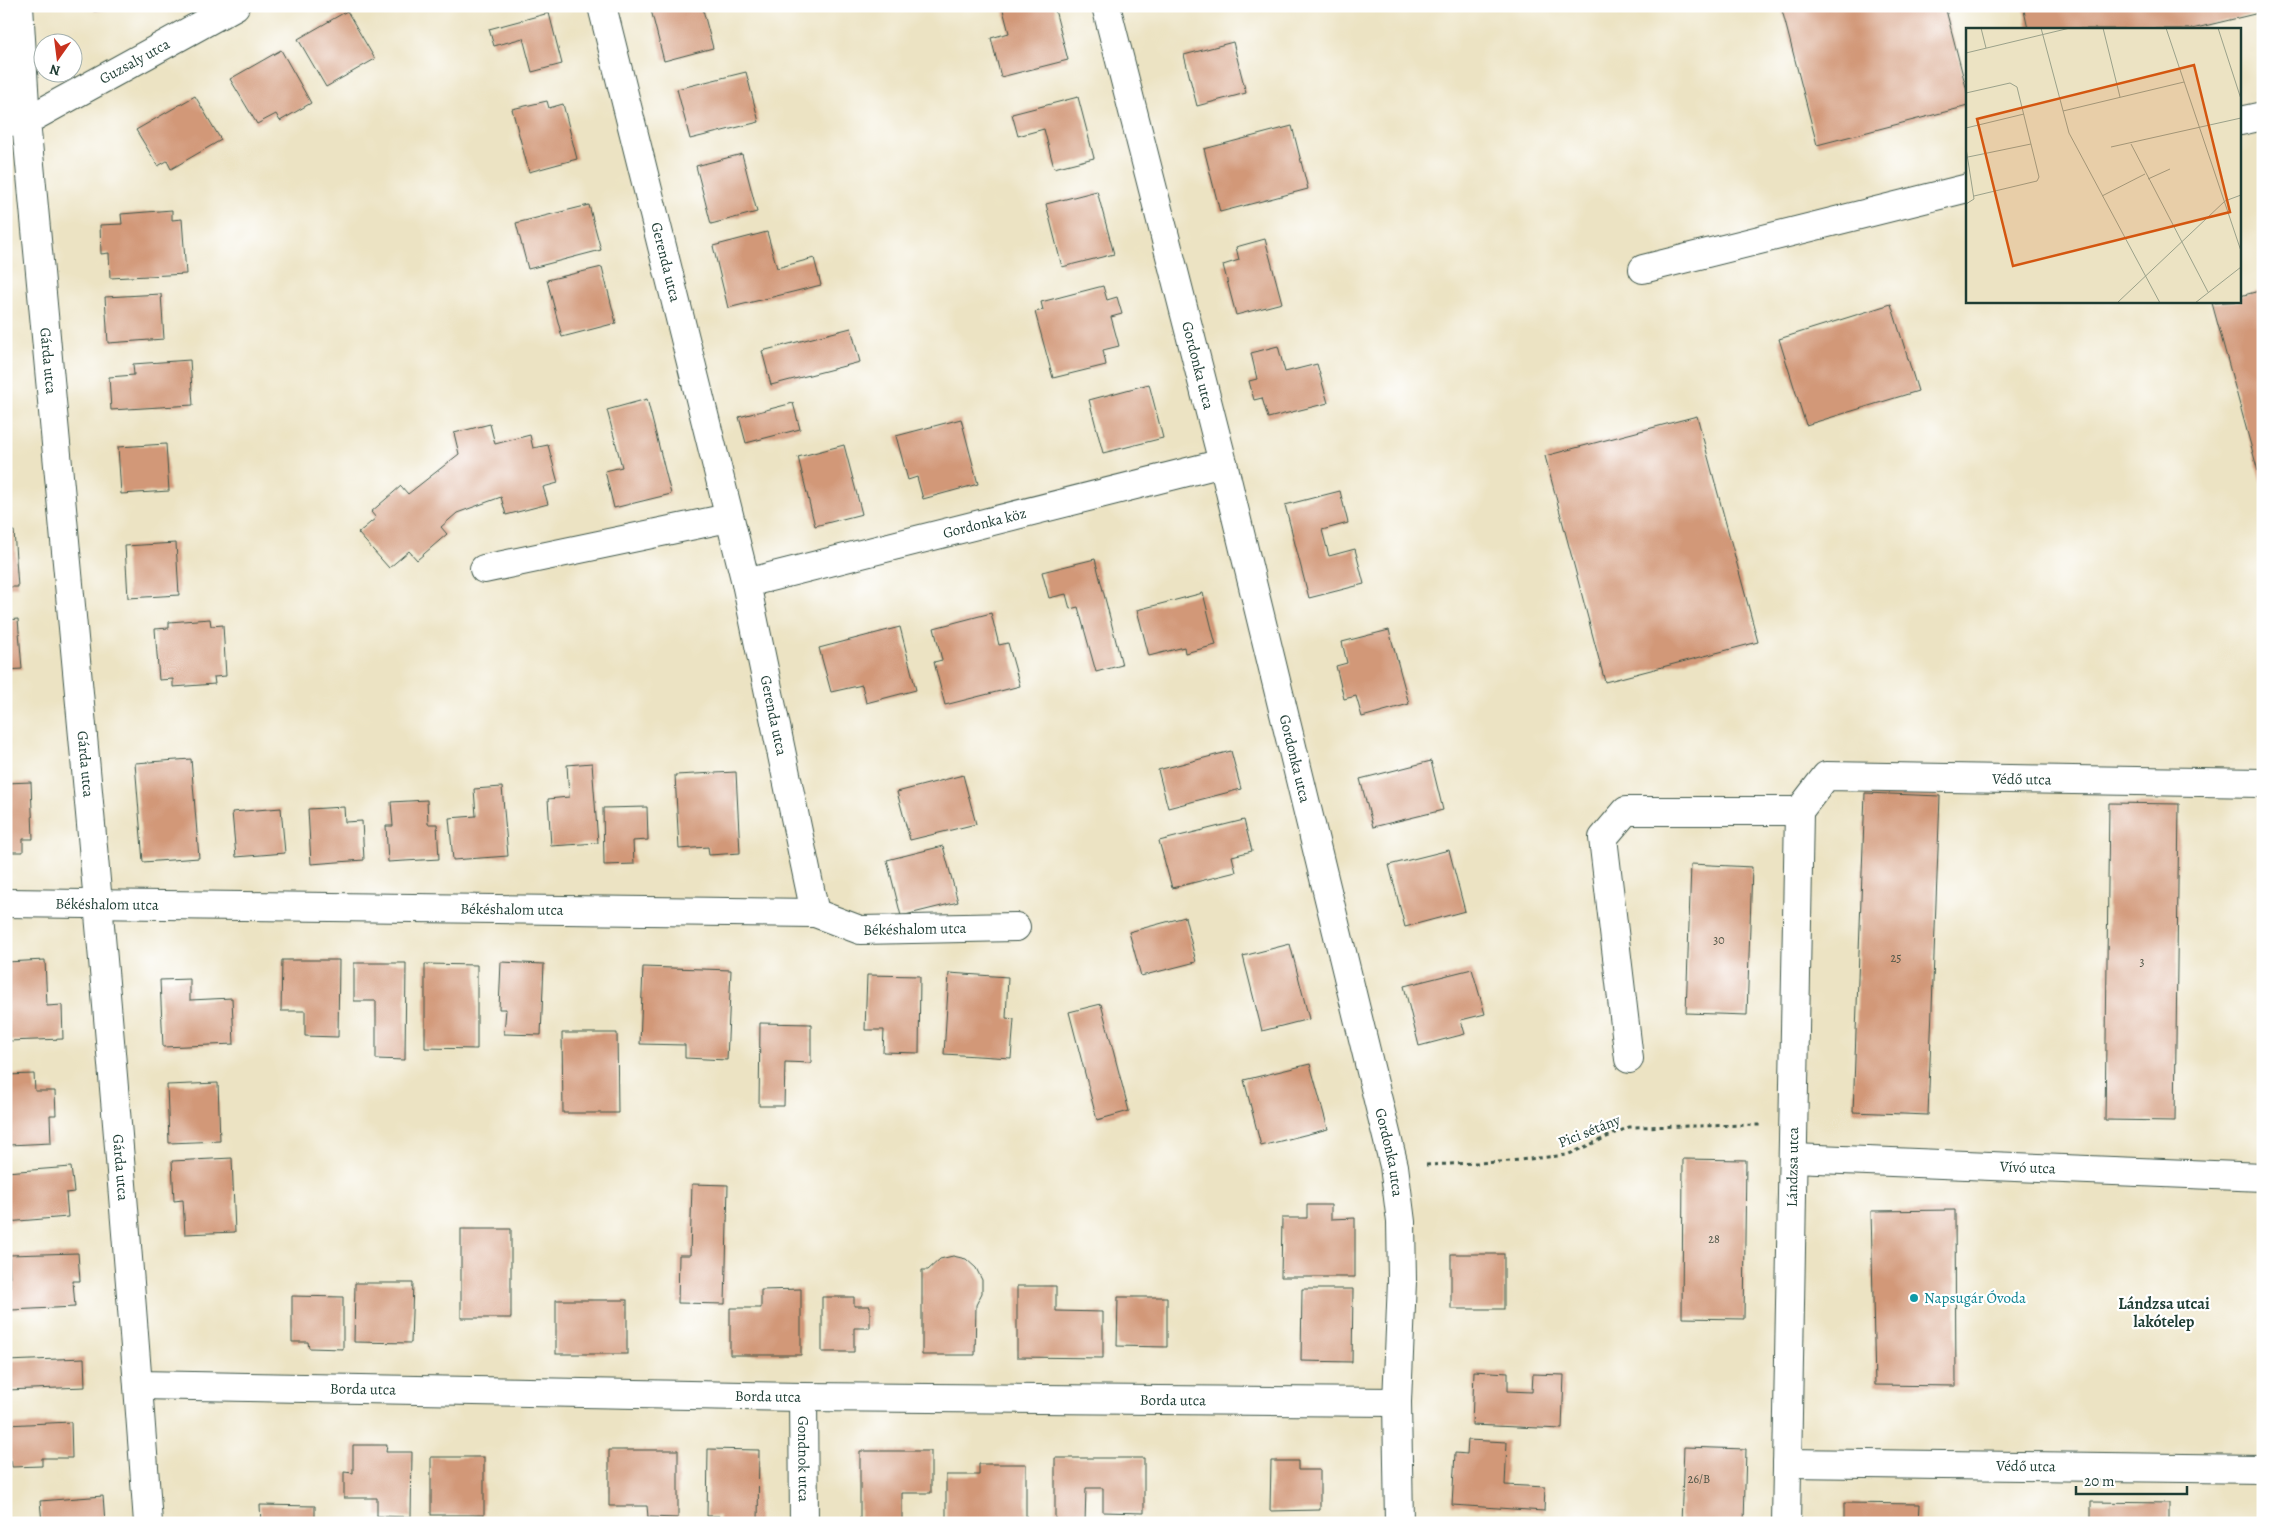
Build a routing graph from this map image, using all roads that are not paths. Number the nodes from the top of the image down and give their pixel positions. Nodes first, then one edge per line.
1 (19, 6) edge
2 (235, 6) edge
3 (602, 6) edge
4 (1106, 6) edge
5 (2263, 116) edge
6 (16, 121) edge
7 (2242, 121) edge
8 (1966, 188) edge
9 (1643, 269) dead end
10 (1223, 463) junction
11 (728, 518) junction
12 (484, 569) dead end
13 (746, 583) junction
14 (2263, 783) edge
15 (1799, 811) junction
16 (6, 904) edge
17 (97, 905) junction
18 (815, 913) junction
19 (1016, 926) dead end
20 (1629, 1059) dead end
21 (1793, 1158) junction
22 (2263, 1176) edge
23 (138, 1385) junction
24 (803, 1397) junction
25 (1397, 1402) junction
26 (1788, 1463) junction
27 (2263, 1469) edge
28 (148, 1523) edge
29 (804, 1523) edge
30 (1399, 1523) edge
31 (1786, 1523) edge

1 - 6 street, Gárda utca
2 - 6 street, Guzsaly utca
3 - 11 street, Gerenda utca
4 - 10 street, Gordonka utca
5 - 7 street
6 - 17 street, Gárda utca
8 - 9 street
10 - 13 street, Gordonka köz
10 - 25 street, Gordonka utca
11 - 12 street
11 - 13 street, Gerenda utca
13 - 18 street, Gerenda utca
14 - 15 street, Védő utca
15 - 20 street
15 - 21 street, Lándzsa utca
16 - 17 street, Békéshalom utca
17 - 18 street, Békéshalom utca
17 - 23 street, Gárda utca
18 - 19 street, Békéshalom utca
21 - 22 street, Vívó utca
21 - 26 street, Lándzsa utca
23 - 24 street, Borda utca
23 - 28 street, Gárda utca
24 - 25 street, Borda utca
24 - 29 street, Gondnok utca
25 - 30 street, Gordonka utca
26 - 27 street, Védő utca
26 - 31 street, Lándzsa utca

